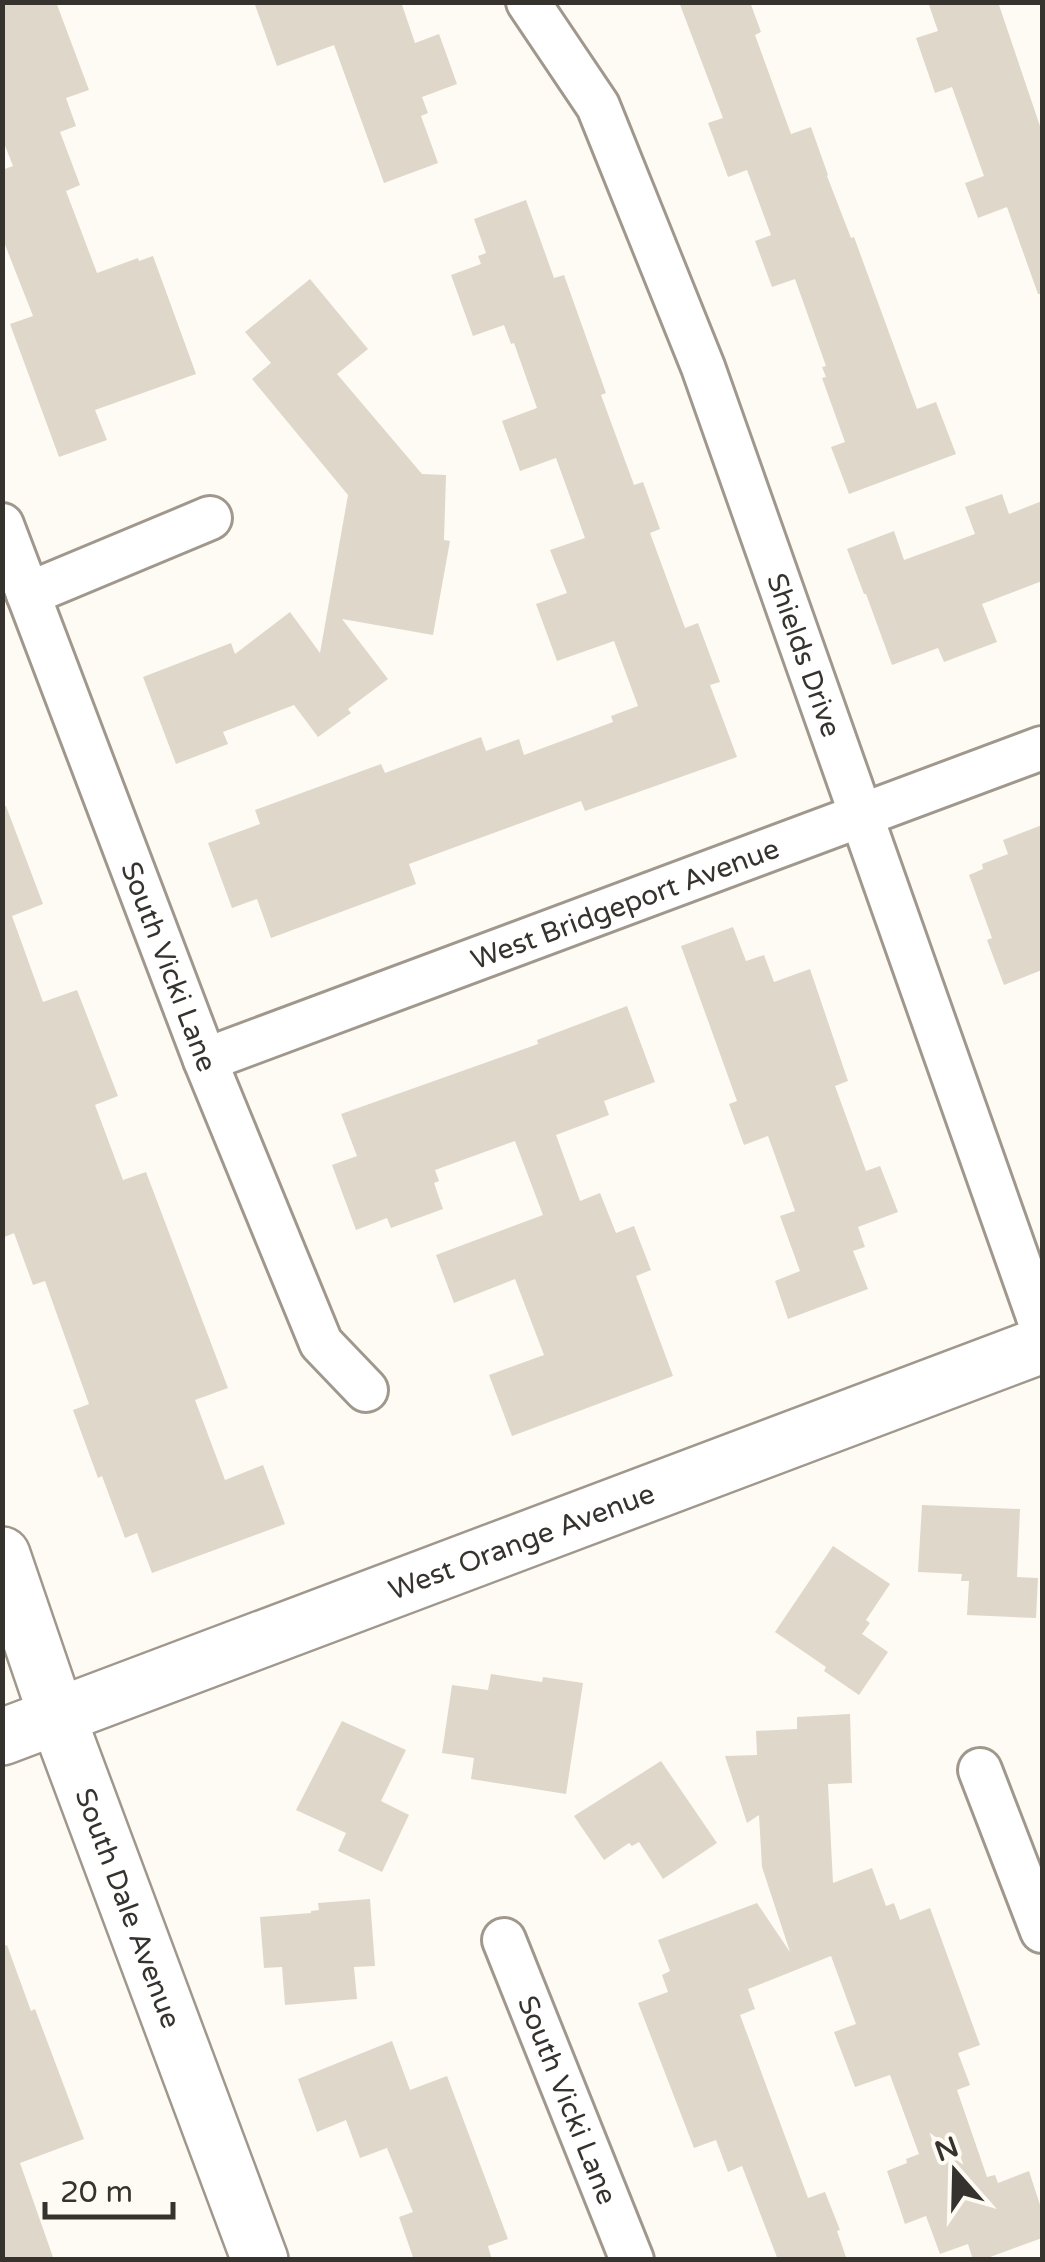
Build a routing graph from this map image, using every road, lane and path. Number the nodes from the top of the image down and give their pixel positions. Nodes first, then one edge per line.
1 (528, 2) edge
2 (210, 518) dead end
3 (2, 525) edge
4 (28, 594) junction
5 (1042, 748) edge
6 (862, 816) junction
7 (205, 1060) junction
8 (1042, 1328) edge
9 (1042, 1345) edge
10 (366, 1390) dead end
11 (2, 1555) edge
12 (57, 1716) junction
13 (2, 1737) edge
14 (980, 1770) dead end
15 (1042, 1931) edge
16 (504, 1940) dead end
17 (260, 2260) edge
18 (632, 2260) edge

1 - 6 street, Shields Drive
2 - 4 street
3 - 4 street, South Vicki Lane
4 - 7 street, South Vicki Lane
5 - 6 street, West Bridgeport Avenue
6 - 7 street, West Bridgeport Avenue
6 - 8 street, Shields Drive
7 - 10 street, South Vicki Lane
9 - 12 street, West Orange Avenue
11 - 12 street, South Dale Avenue
12 - 13 street, West Orange Avenue
12 - 17 street, South Dale Avenue
14 - 15 street
16 - 18 street, South Vicki Lane

